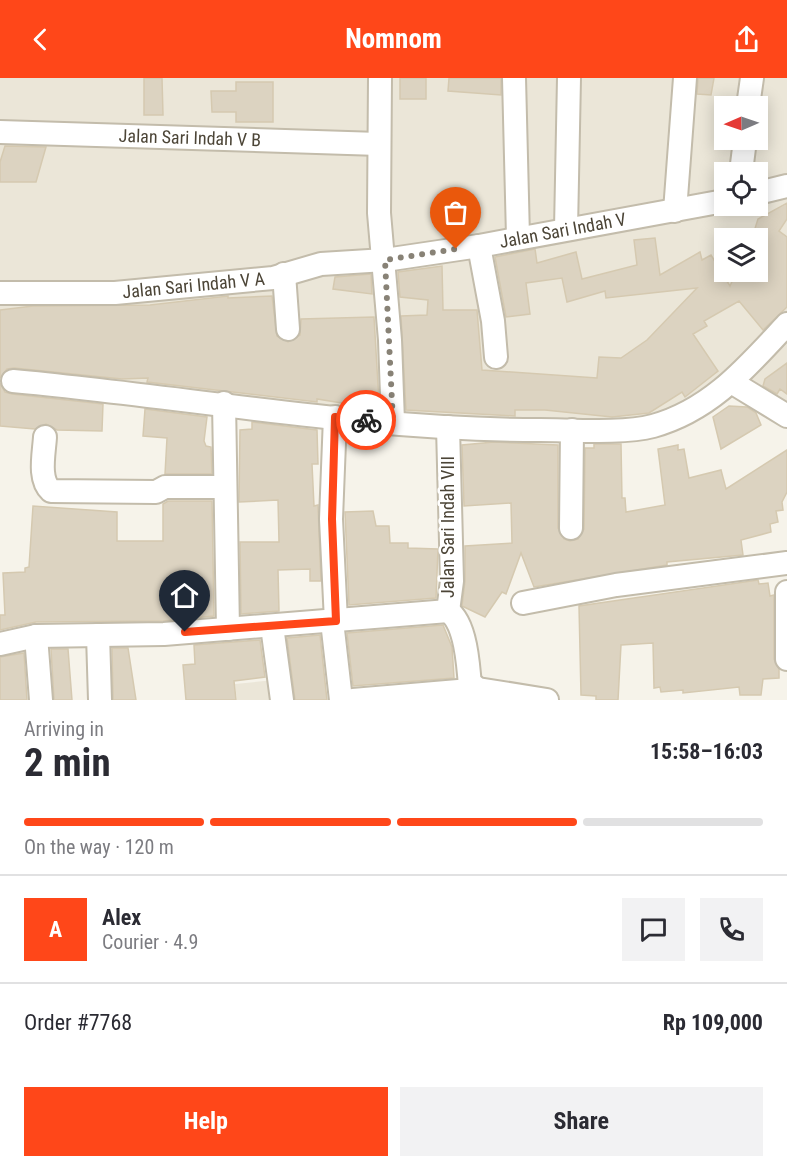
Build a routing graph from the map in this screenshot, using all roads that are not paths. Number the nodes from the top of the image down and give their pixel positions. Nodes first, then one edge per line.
1 (380, 78) edge
2 (514, 78) edge
3 (569, 78) edge
4 (685, 78) edge
5 (752, 78) edge
6 (749, 96) edge
7 (0, 132) edge
8 (379, 144) junction
9 (787, 186) edge
10 (768, 191) edge
11 (714, 203) edge
12 (675, 211) junction
13 (566, 229) junction
14 (518, 237) junction
15 (479, 246) junction
16 (385, 260) junction
17 (284, 273) junction
18 (0, 293) edge
19 (787, 324) edge
20 (288, 329) dead end
21 (496, 357) dead end
22 (13, 381) dead end
23 (733, 382) junction
24 (224, 404) junction
25 (787, 416) edge
26 (335, 417) junction
27 (393, 422) junction
28 (448, 428) junction
29 (572, 430) junction
30 (45, 437) dead end
31 (225, 487) junction
32 (571, 528) dead end
33 (787, 563) edge
34 (787, 592) edge
35 (523, 603) dead end
36 (448, 611) junction
37 (334, 621) junction
38 (272, 626) junction
39 (228, 630) junction
40 (98, 635) junction
41 (36, 636) junction
42 (0, 644) edge
43 (787, 659) edge
44 (470, 691) edge
45 (41, 700) edge
46 (100, 700) edge
47 (282, 700) edge
48 (341, 700) edge
49 (353, 700) edge
50 (547, 700) edge

1 - 8 street
2 - 14 street
3 - 13 street
4 - 12 street
5 - 6 street
7 - 8 street, Jalan Sari Indah V B
8 - 16 street
9 - 10 street
11 - 12 street, Jalan Sari Indah V
12 - 13 street, Jalan Sari Indah V
13 - 14 street, Jalan Sari Indah V
14 - 15 street, Jalan Sari Indah V
15 - 16 street, Jalan Sari Indah V
15 - 21 street
16 - 17 street, Jalan Sari Indah V A
16 - 27 street
17 - 18 street, Jalan Sari Indah V A
17 - 20 street
19 - 23 street
22 - 24 street
23 - 25 street
23 - 29 street
24 - 26 street
24 - 31 street
26 - 27 street
26 - 37 street
27 - 28 street
28 - 29 street
28 - 36 street, Jalan Sari Indah VIII
29 - 32 street
30 - 31 street
31 - 39 street
33 - 35 street
34 - 43 street
36 - 37 street, Jalan Sari Indah VIII
36 - 44 street
37 - 38 street, Jalan Sari Indah VIII
37 - 48 street
38 - 39 street, Jalan Sari Indah VIII
38 - 47 street
39 - 40 street, Jalan Sari Indah VIII
40 - 41 street, Jalan Sari Indah VIII
40 - 46 street
41 - 42 street, Jalan Sari Indah VIII
41 - 45 street
44 - 49 street
44 - 50 street

